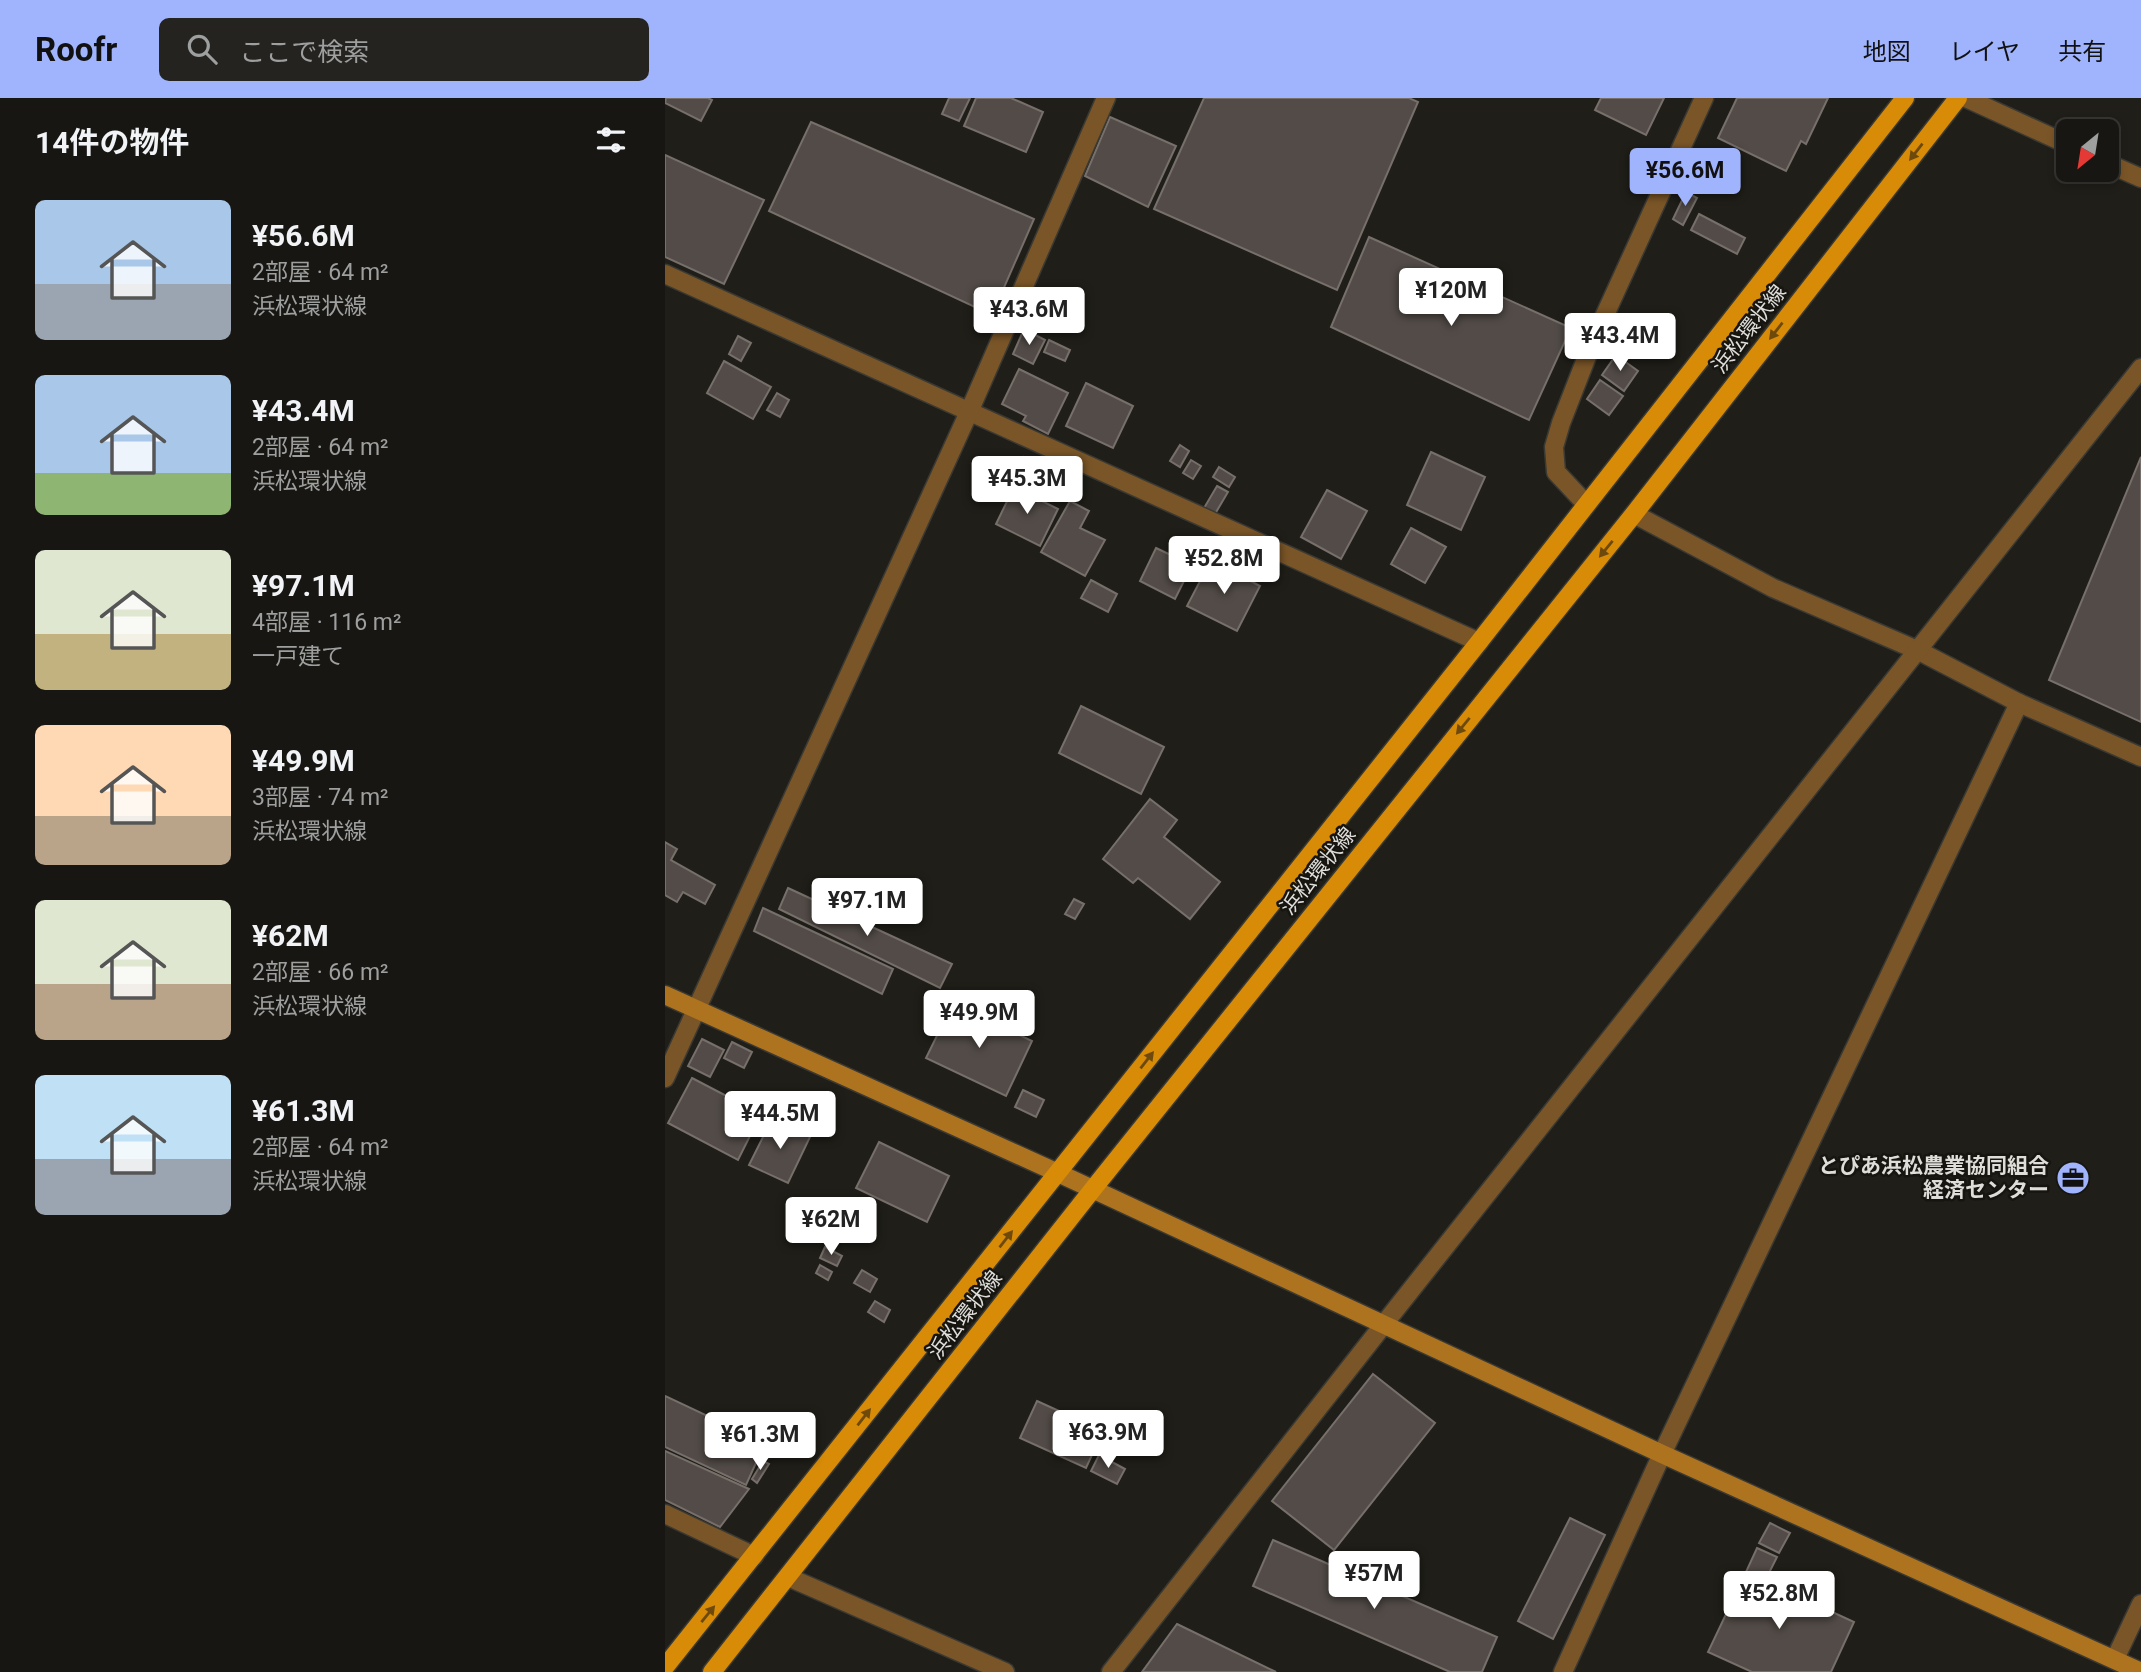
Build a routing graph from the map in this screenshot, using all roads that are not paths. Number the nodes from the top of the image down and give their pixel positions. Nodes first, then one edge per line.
1 (1106, 98) edge
2 (1704, 98) edge
3 (1905, 98) edge
4 (1958, 98) edge
5 (1966, 98) edge
6 (2056, 139) edge
7 (2119, 168) edge
8 (2141, 178) edge
9 (665, 274) edge
10 (2141, 368) edge
11 (969, 412) junction
12 (1586, 504) junction
13 (1634, 514) junction
14 (1479, 642) junction
15 (1917, 650) junction
16 (2019, 702) junction
17 (2141, 757) edge
18 (665, 995) edge
19 (697, 1009) junction
20 (665, 1078) edge
21 (1058, 1173) junction
22 (1093, 1189) junction
23 (1384, 1324) junction
24 (1662, 1454) junction
25 (665, 1514) edge
26 (754, 1556) junction
27 (787, 1577) junction
28 (2141, 1604) edge
29 (2115, 1659) junction
30 (665, 1668) edge
31 (712, 1672) edge
32 (1005, 1672) edge
33 (1111, 1672) edge
34 (1563, 1672) edge
35 (2141, 1672) edge

1 - 11 street
2 - 12 street
3 - 12 main road, 浜松環状線
4 -> 13 main road, 浜松環状線
5 - 6 street
7 - 8 street
9 - 11 street
10 - 15 street
11 - 14 street
11 - 19 street
12 - 14 main road, 浜松環状線
13 - 15 street
13 -> 22 main road, 浜松環状線
21 -> 14 main road, 浜松環状線
15 - 16 street
15 - 23 street
16 - 17 street
16 - 24 street
18 - 19 street
19 - 20 street
19 - 21 street
21 - 22 street
26 -> 21 main road, 浜松環状線
22 - 23 street
22 - 27 main road, 浜松環状線
23 - 24 street
23 - 33 street
24 - 29 street
24 - 34 street
25 - 26 street
30 -> 26 main road, 浜松環状線
27 - 31 main road, 浜松環状線
27 - 32 street
28 - 29 street
29 - 35 street

